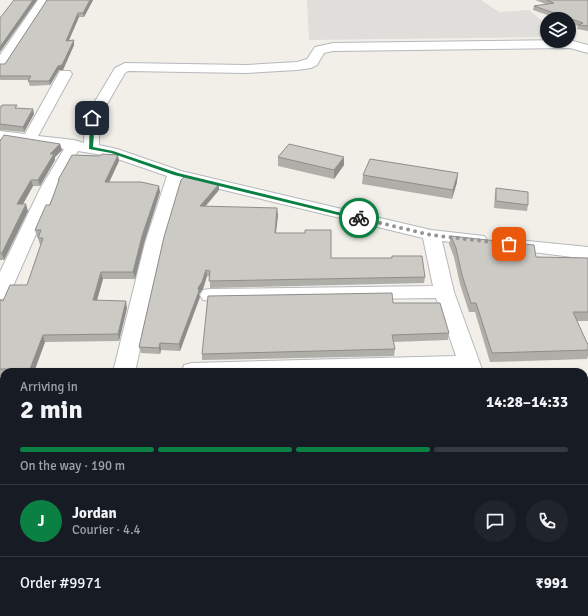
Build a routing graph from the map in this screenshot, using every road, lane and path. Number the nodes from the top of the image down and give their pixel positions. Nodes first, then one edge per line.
1 (44, 0) edge
2 (588, 49) edge
3 (0, 64) edge
4 (65, 74) dead end
5 (0, 135) edge
6 (29, 140) junction
7 (83, 147) junction
8 (176, 174) junction
9 (431, 235) junction
10 (588, 253) edge
11 (444, 292) junction
12 (0, 293) edge
13 (210, 295) edge
14 (470, 367) edge
15 (125, 368) edge
16 (400, 368) edge

1 - 3 street
2 - 7 street
4 - 6 street
5 - 6 street
6 - 7 street
7 - 8 street
7 - 12 street
8 - 9 street
8 - 15 street
9 - 10 street
9 - 11 street
11 - 13 street
11 - 14 street
14 - 16 street

